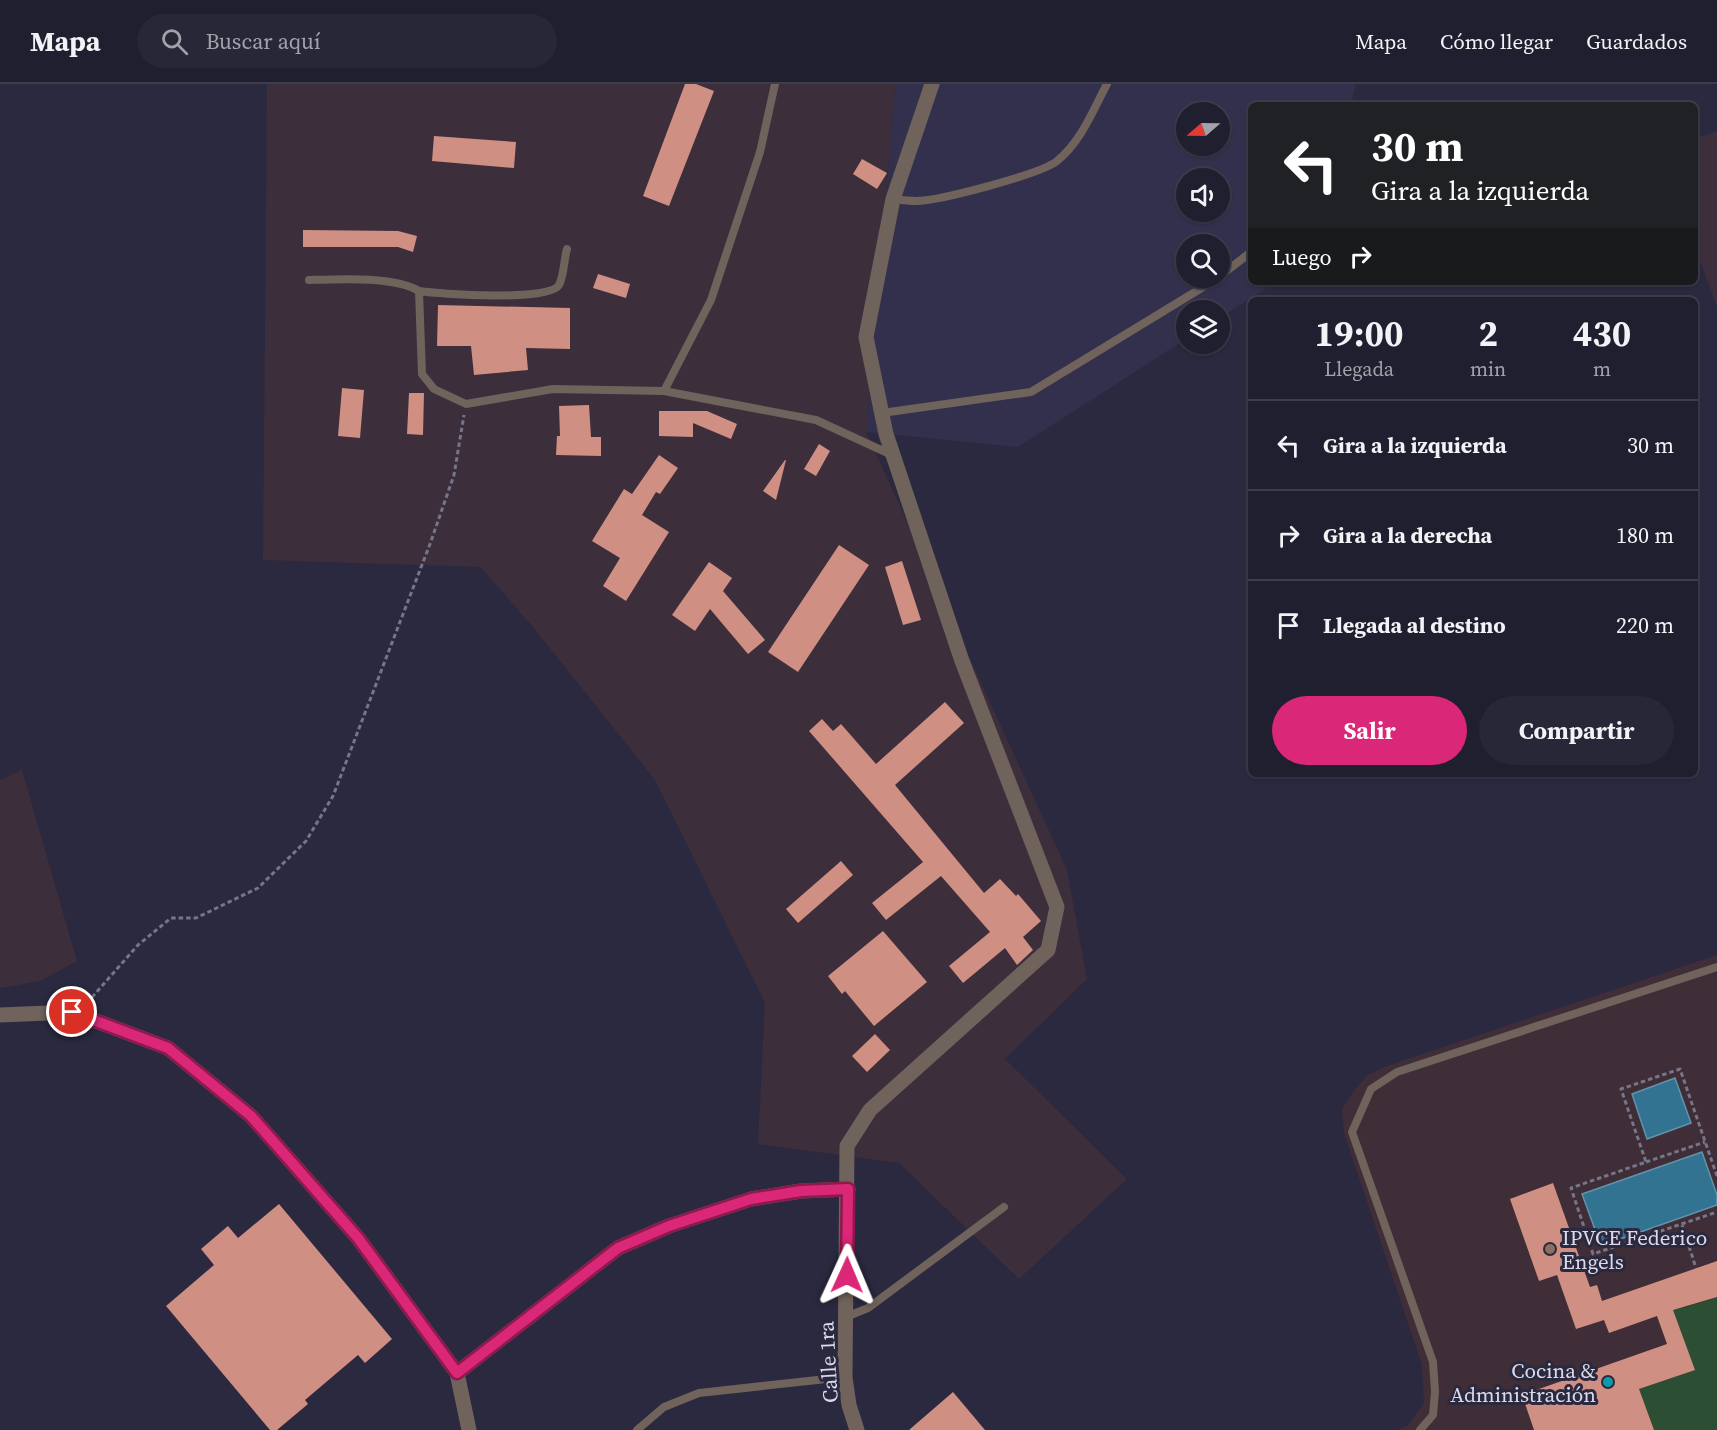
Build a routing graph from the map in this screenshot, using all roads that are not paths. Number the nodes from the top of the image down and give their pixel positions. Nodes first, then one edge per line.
1 (776, 84) edge
2 (932, 84) edge
3 (1107, 84) edge
4 (893, 199) junction
5 (567, 249) dead end
6 (1248, 254) edge
7 (1230, 268) edge
8 (309, 280) dead end
9 (1201, 288) edge
10 (418, 291) junction
11 (664, 390) junction
12 (882, 413) junction
13 (894, 456) junction
14 (1717, 967) edge
15 (0, 1015) edge
16 (848, 1189) junction
17 (1004, 1207) dead end
18 (846, 1317) junction
19 (457, 1373) junction
20 (845, 1377) junction
21 (469, 1430) edge
22 (637, 1430) edge
23 (857, 1430) edge
24 (1420, 1430) edge

1 - 11 lane
2 - 4 street
3 - 4 lane
4 - 12 street
5 - 10 lane
6 - 7 lane
8 - 10 lane
9 - 12 lane
10 - 11 lane
11 - 13 lane
12 - 13 street
13 - 16 street, Calle 1ra
14 - 24 lane
15 - 19 street
16 - 18 street, Calle 1ra
16 - 19 street
17 - 18 lane
18 - 20 street, Calle 1ra
19 - 21 street
20 - 22 lane
20 - 23 street, Calle 1ra

